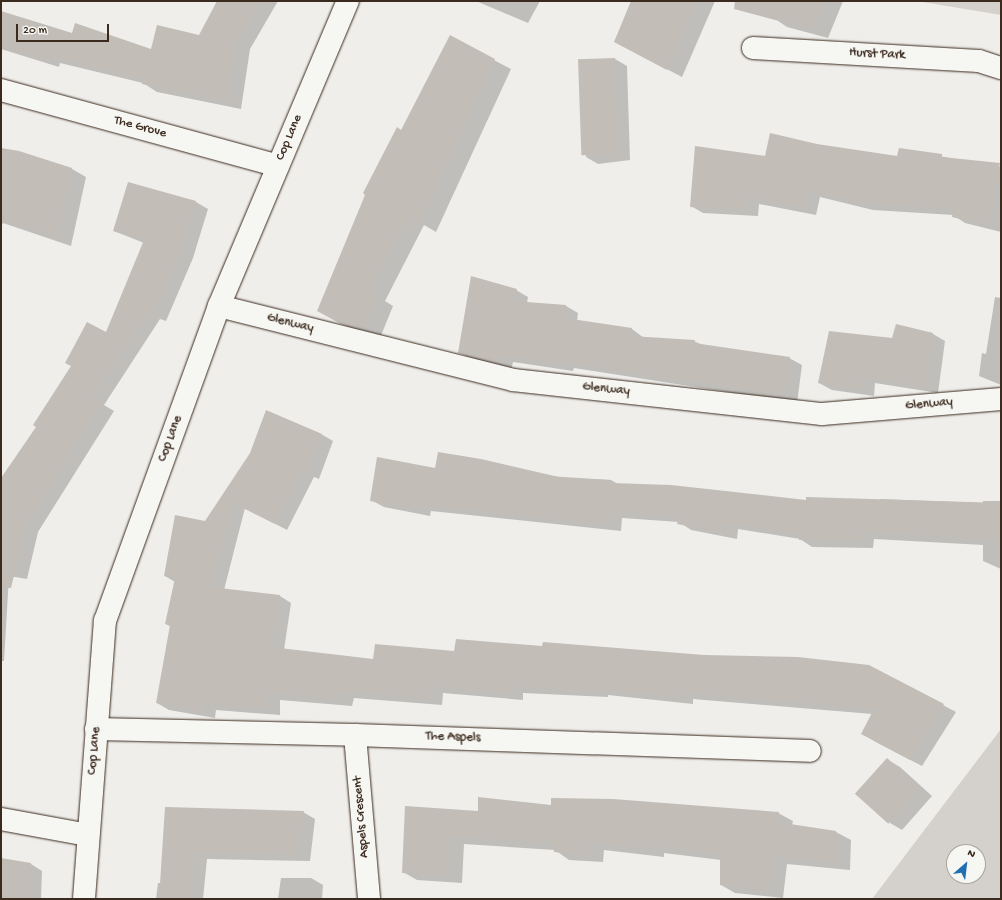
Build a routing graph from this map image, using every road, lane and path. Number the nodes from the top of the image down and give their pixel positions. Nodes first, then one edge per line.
1 (348, 1) edge
2 (753, 48) dead end
3 (1001, 68) edge
4 (1, 90) edge
5 (278, 166) junction
6 (219, 306) junction
7 (1001, 399) edge
8 (96, 729) junction
9 (355, 735) junction
10 (810, 751) dead end
11 (1, 819) edge
12 (88, 835) junction
13 (84, 899) edge
14 (369, 899) edge

1 - 5 street, Cop Lane
2 - 3 street, Hurst Park
4 - 5 street, The Grove
5 - 6 street, Cop Lane
6 - 7 street, Glenway
6 - 8 street, Cop Lane
8 - 9 street, The Aspels
8 - 12 street, Cop Lane
9 - 10 street, The Aspels
9 - 14 street, Aspels Crescent
11 - 12 street
12 - 13 street, Cop Lane

